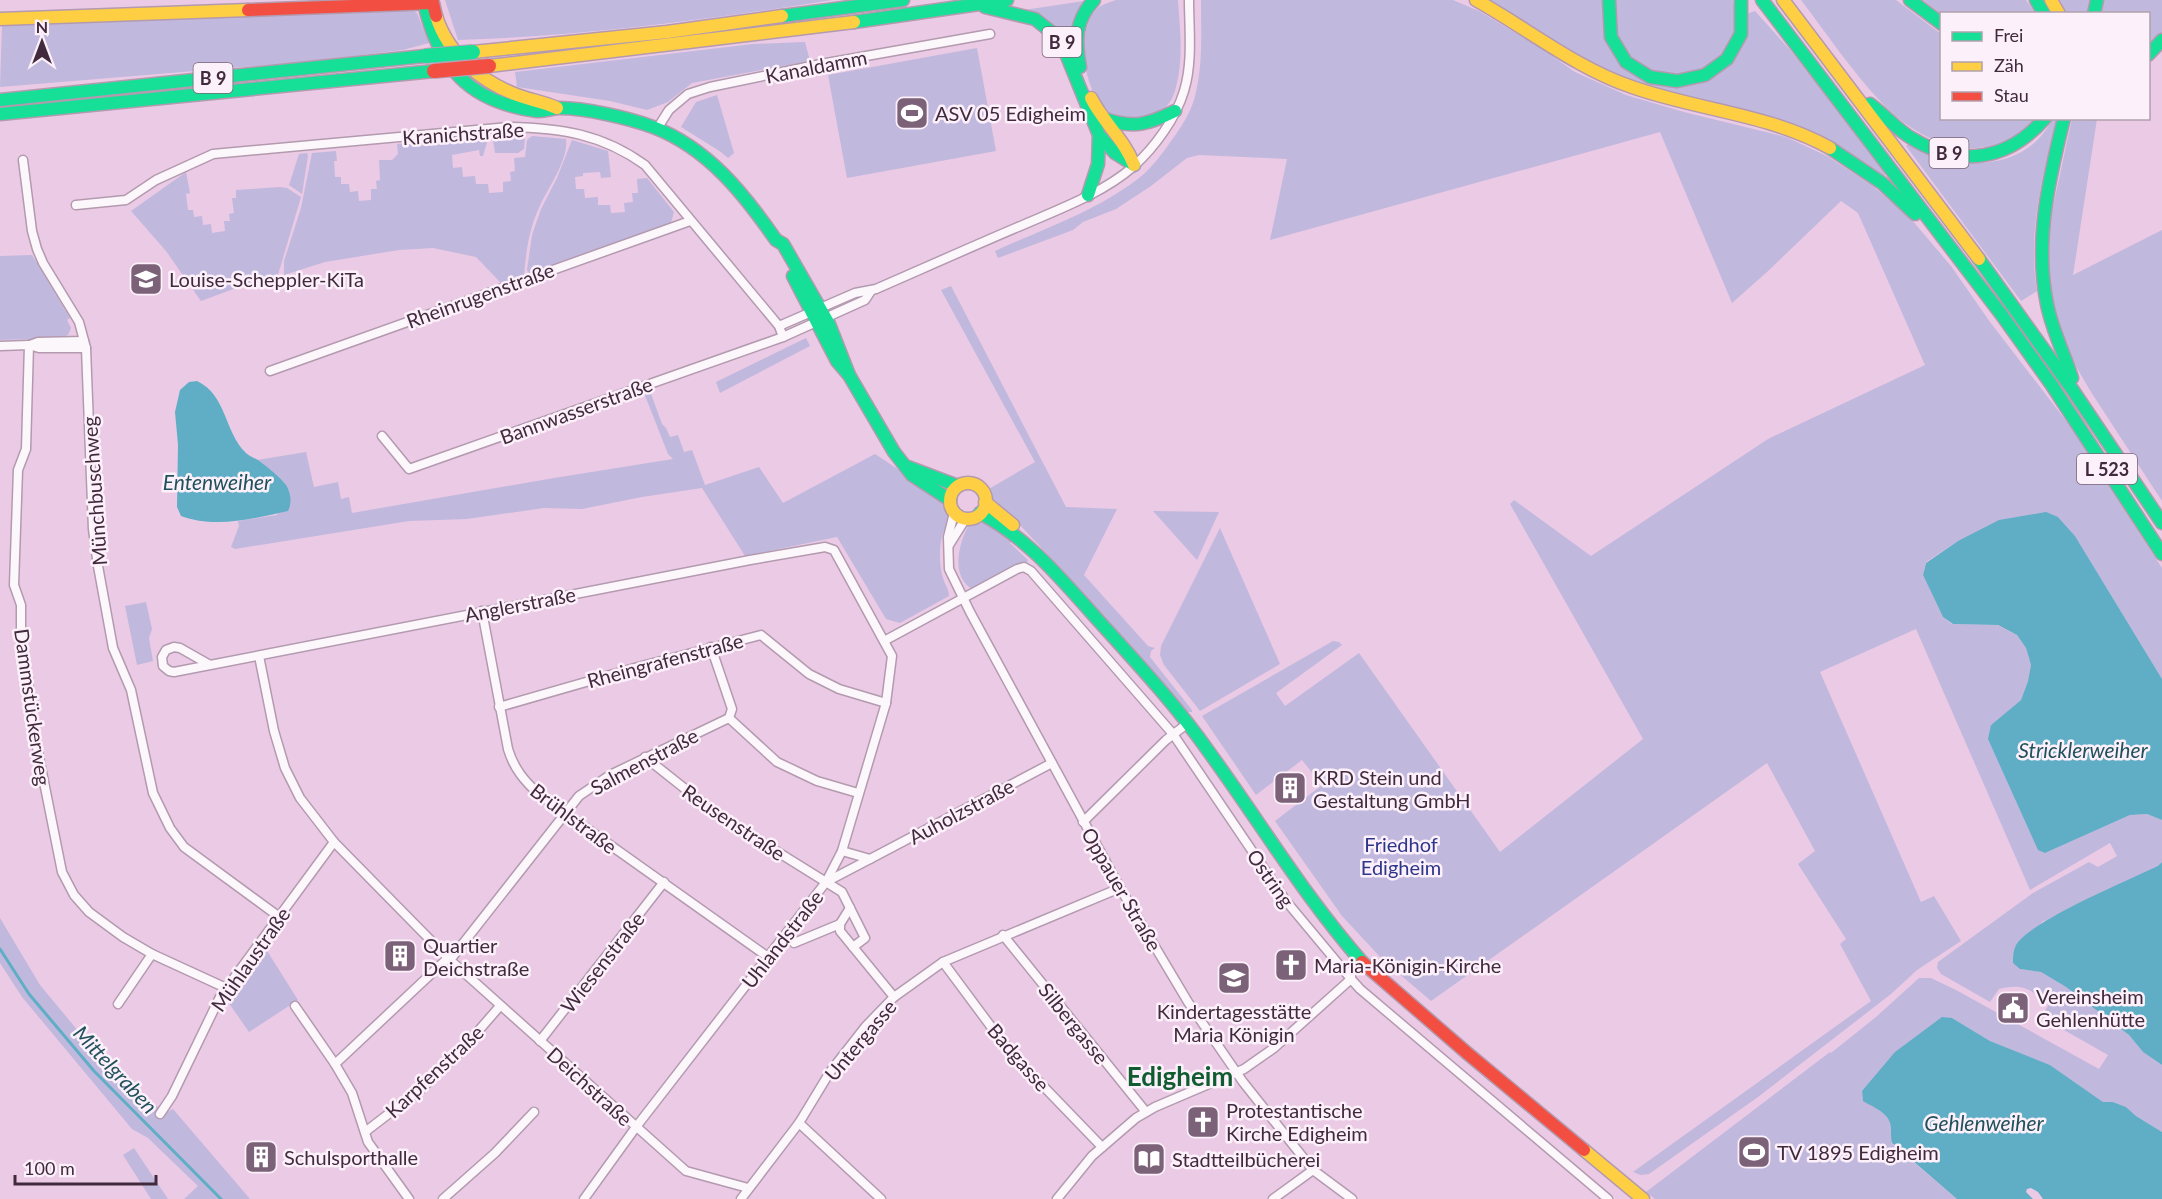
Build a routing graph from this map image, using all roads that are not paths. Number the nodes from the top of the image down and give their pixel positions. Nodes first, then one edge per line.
1 (903, 0) edge
2 (1007, 0) edge
3 (1094, 0) edge
4 (1189, 0) edge
5 (1476, 0) edge
6 (1609, 0) edge
7 (1741, 0) edge
8 (1762, 0) edge
9 (1783, 0) edge
10 (1910, 0) edge
11 (428, 1) edge
12 (973, 5) junction
13 (0, 19) edge
14 (1940, 23) edge
15 (990, 34) dead end
16 (2162, 40) edge
17 (2150, 53) edge
18 (1857, 96) junction
19 (0, 100) edge
20 (557, 108) junction
21 (1175, 111) junction
22 (0, 114) edge
23 (1104, 119) junction
24 (2043, 120) edge
25 (2064, 120) edge
26 (657, 129) junction
27 (1099, 135) junction
28 (23, 160) dead end
29 (1134, 165) junction
30 (1088, 195) junction
31 (76, 205) dead end
32 (690, 221) junction
33 (1950, 244) junction
34 (819, 315) junction
35 (779, 326) junction
36 (783, 337) junction
37 (85, 344) junction
38 (29, 345) junction
39 (0, 346) edge
40 (270, 371) dead end
41 (2078, 396) junction
42 (382, 436) dead end
43 (907, 467) junction
44 (957, 486) junction
45 (983, 508) junction
46 (957, 510) junction
47 (2162, 523) edge
48 (830, 547) joint
49 (2162, 554) edge
50 (963, 599) junction
51 (482, 611) junction
52 (884, 641) junction
53 (711, 647) junction
54 (259, 656) junction
55 (210, 665) junction
56 (886, 703) junction
57 (500, 707) junction
58 (729, 718) junction
59 (1188, 723) junction
60 (1173, 734) junction
61 (645, 757) junction
62 (1052, 763) junction
63 (858, 793) junction
64 (566, 814) junction
65 (1083, 822) junction
66 (334, 842) junction
67 (842, 851) junction
68 (867, 861) junction
69 (663, 882) junction
70 (826, 882) junction
71 (1119, 888) junction
72 (850, 908) junction
73 (278, 916) junction
74 (840, 924) junction
75 (1003, 935) junction
76 (794, 943) dead end
77 (853, 947) junction
78 (152, 954) junction
79 (768, 957) junction
80 (449, 959) junction
81 (943, 962) junction
82 (1362, 962) junction
83 (1351, 979) junction
84 (226, 988) junction
85 (894, 997) junction
86 (118, 1004) dead end
87 (295, 1006) dead end
88 (501, 1006) junction
89 (540, 1041) junction
90 (335, 1064) junction
91 (1236, 1072) junction
92 (534, 1112) dead end
93 (1146, 1112) junction
94 (160, 1114) dead end
95 (799, 1123) junction
96 (636, 1127) junction
97 (365, 1132) junction
98 (1102, 1147) junction
99 (1313, 1170) junction
100 (748, 1188) junction
101 (1606, 1198) edge
102 (409, 1199) edge
103 (443, 1199) edge
104 (584, 1199) edge
105 (741, 1199) edge
106 (881, 1199) edge
107 (1057, 1199) edge
108 (1273, 1199) edge
109 (1352, 1199) edge
110 (1643, 1199) edge

1 - 19 main road, B 9, bridge
2 - 12 main road, B 9
3 - 23 main road, B 9
4 - 21 street
5 - 33 main road
6 - 7 main road
8 - 33 main road
9 - 18 main road, B 9
10 - 14 main road
11 - 13 main road
11 - 20 main road
11 - 20 main road
12 - 22 main road, B 9, bridge
12 - 27 main road, B 9
15 - 26 street, Kanaldamm
16 - 17 main road
18 - 24 main road, B 9
18 - 41 main road
20 - 26 main road
21 - 23 main road
21 - 29 street
23 - 29 main road, B 9
25 - 41 main road
26 - 34 main road
27 - 29 main road, B 9
27 - 30 main road, B 9
28 - 37 street, Münchbuschweg
29 - 30 street
30 - 34 street
31 - 32 street, Kranichstraße
32 - 35 street, Kranichstraße
32 - 40 street, Rheinrugenstraße
33 - 49 main road, L 523
34 - 35 street
34 - 36 street, Bannwasserstraße
34 - 43 main road
35 - 36 street
36 - 42 street, Bannwasserstraße
37 - 38 street
37 - 73 street, Münchbuschweg
38 - 39 street
38 - 78 street, Dammstückerweg
41 - 47 main road
43 - 44 main road
43 - 46 main road
44 - 45 main road
44 - 46 main road
45 - 46 main road
45 - 59 main road, Ostring
46 - 50 street, Oppauer Straße
48 - 51 street, Anglerstraße
48 - 52 street, Uhlandstraße
50 - 52 street, Ostring
50 - 60 street, Ostring
50 - 62 street, Oppauer Straße
51 - 54 street, Anglerstraße
51 - 57 street, Brühlstraße
52 - 56 street, Uhlandstraße
53 - 56 street, Rheingrafenstraße
53 - 57 street, Rheingrafenstraße
53 - 58 street
54 - 55 street, Anglerstraße
54 - 66 street, Deichstraße
55 - 55 street, Anglerstraße
56 - 63 street, Uhlandstraße
57 - 64 street, Brühlstraße
58 - 61 street, Salmenstraße
58 - 63 street
59 - 60 street
59 - 82 main road, Ostring
60 - 65 street
60 - 83 street, Ostring
61 - 64 street, Salmenstraße
61 - 70 street, Reusenstraße
62 - 65 street, Oppauer Straße
62 - 68 street, Auholzstraße
63 - 67 street, Uhlandstraße
64 - 69 street, Brühlstraße
64 - 80 street, Salmenstraße
65 - 71 street, Oppauer Straße
66 - 73 street, Mühlaustraße
66 - 80 street, Deichstraße
67 - 68 street
67 - 70 street, Uhlandstraße
68 - 70 street, Auholzstraße
69 - 79 street, Brühlstraße
69 - 89 street, Wiesenstraße
70 - 72 street, Reusenstraße
70 - 79 street, Uhlandstraße
71 - 75 street, Untergasse
71 - 91 street, Oppauer Straße
72 - 74 street
72 - 77 street, Reusenstraße
73 - 84 street, Mühlaustraße
74 - 76 street, Uhlandstraße
74 - 77 street
75 - 81 street, Untergasse
75 - 93 street, Silbergasse
77 - 85 street
78 - 84 street, Dammstückerweg
78 - 86 street
79 - 96 street, Uhlandstraße
80 - 88 street, Deichstraße
80 - 90 street
81 - 85 street, Untergasse
81 - 98 street, Badgasse
82 - 83 street
82 - 110 main road, Ostring
83 - 91 street
83 - 101 street, Ostring
84 - 94 street, Mühlaustraße
85 - 95 street, Untergasse
87 - 90 street
88 - 89 street, Deichstraße
88 - 97 street, Karpfenstraße
89 - 96 street, Deichstraße
90 - 97 street
91 - 93 street
91 - 99 street, Oppauer Straße
92 - 103 street
93 - 98 street
95 - 100 street, Untergasse
95 - 106 street
96 - 100 street, Deichstraße
96 - 104 street, Uhlandstraße
97 - 102 street
98 - 107 street
99 - 108 street
99 - 109 street, Oppauer Straße
100 - 105 street, Untergasse

